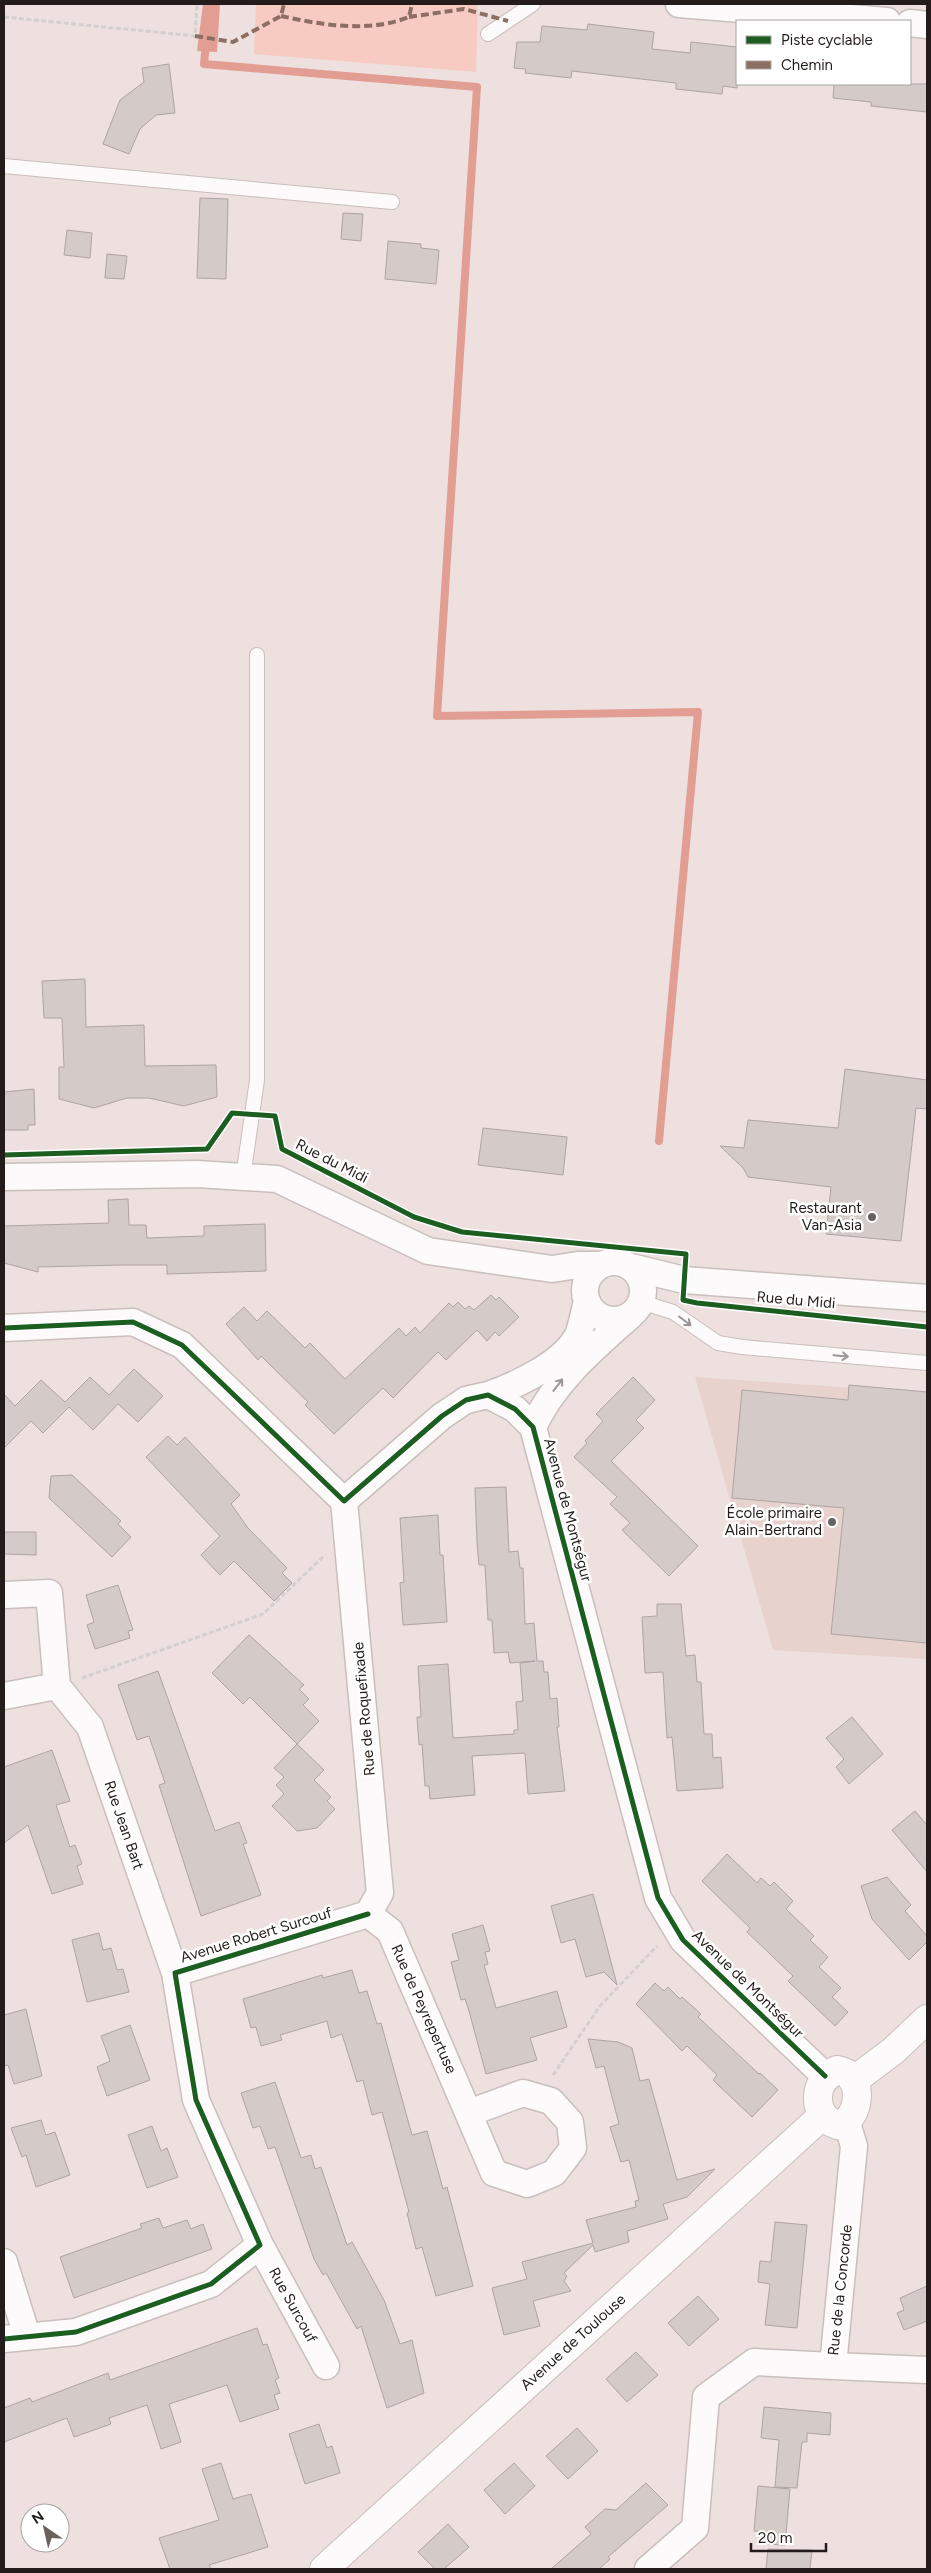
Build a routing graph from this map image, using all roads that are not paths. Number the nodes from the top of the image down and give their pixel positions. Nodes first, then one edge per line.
1 (533, 4) edge
2 (679, 4) edge
3 (875, 20) edge
4 (911, 23) edge
5 (927, 25) edge
6 (488, 34) dead end
7 (4, 166) edge
8 (392, 202) dead end
9 (257, 655) dead end
10 (4, 1177) edge
11 (243, 1177) junction
12 (601, 1265) junction
13 (631, 1267) junction
14 (552, 1269) junction
15 (684, 1280) junction
16 (586, 1298) junction
17 (927, 1298) edge
18 (638, 1305) junction
19 (4, 1328) edge
20 (927, 1363) edge
21 (488, 1395) junction
22 (533, 1427) junction
23 (344, 1501) junction
24 (4, 1594) edge
25 (57, 1686) junction
26 (4, 1696) edge
27 (368, 1914) junction
28 (175, 1973) junction
29 (927, 2019) edge
30 (826, 2076) junction
31 (854, 2081) junction
32 (469, 2113) junction
33 (834, 2120) junction
34 (260, 2245) junction
35 (4, 2262) edge
36 (15, 2338) edge
37 (326, 2366) dead end
38 (833, 2366) junction
39 (927, 2370) edge
40 (324, 2569) edge
41 (648, 2569) edge

1 - 6 lane
2 - 3 street
4 - 5 street
7 - 8 lane
9 - 11 lane
10 - 11 street, Rue du Midi
11 - 14 street, Rue du Midi
12 - 13 street, Rue du Midi
12 - 14 street, Rue du Midi
12 - 16 street
13 - 15 street, Rue du Midi
13 - 18 street
14 - 16 street, Rue du Midi
15 - 17 street, Rue du Midi
15 - 18 street, Rue du Midi
16 - 18 street, Rue du Midi
16 - 21 street
18 -> 20 lane
22 -> 18 street
19 - 23 street
21 - 22 street, Avenue de Montségur
21 - 23 street
22 - 30 street, Avenue de Montségur
23 - 27 street, Rue de Roquefixade
24 - 25 street
25 - 26 street
25 - 28 street, Rue Jean Bart
27 - 28 street, Avenue Robert Surcouf
27 - 32 street, Rue de Peyrepertuse
28 - 34 street, Avenue Robert Surcouf
29 - 31 street
30 - 31 street
30 - 33 street
31 - 33 street
32 - 32 street
33 - 38 street, Rue de la Concorde
33 - 40 street, Avenue de Toulouse
34 - 36 street
34 - 37 street, Rue Surcouf
35 - 36 street
38 - 39 street
38 - 41 street, Rue de la Concorde

